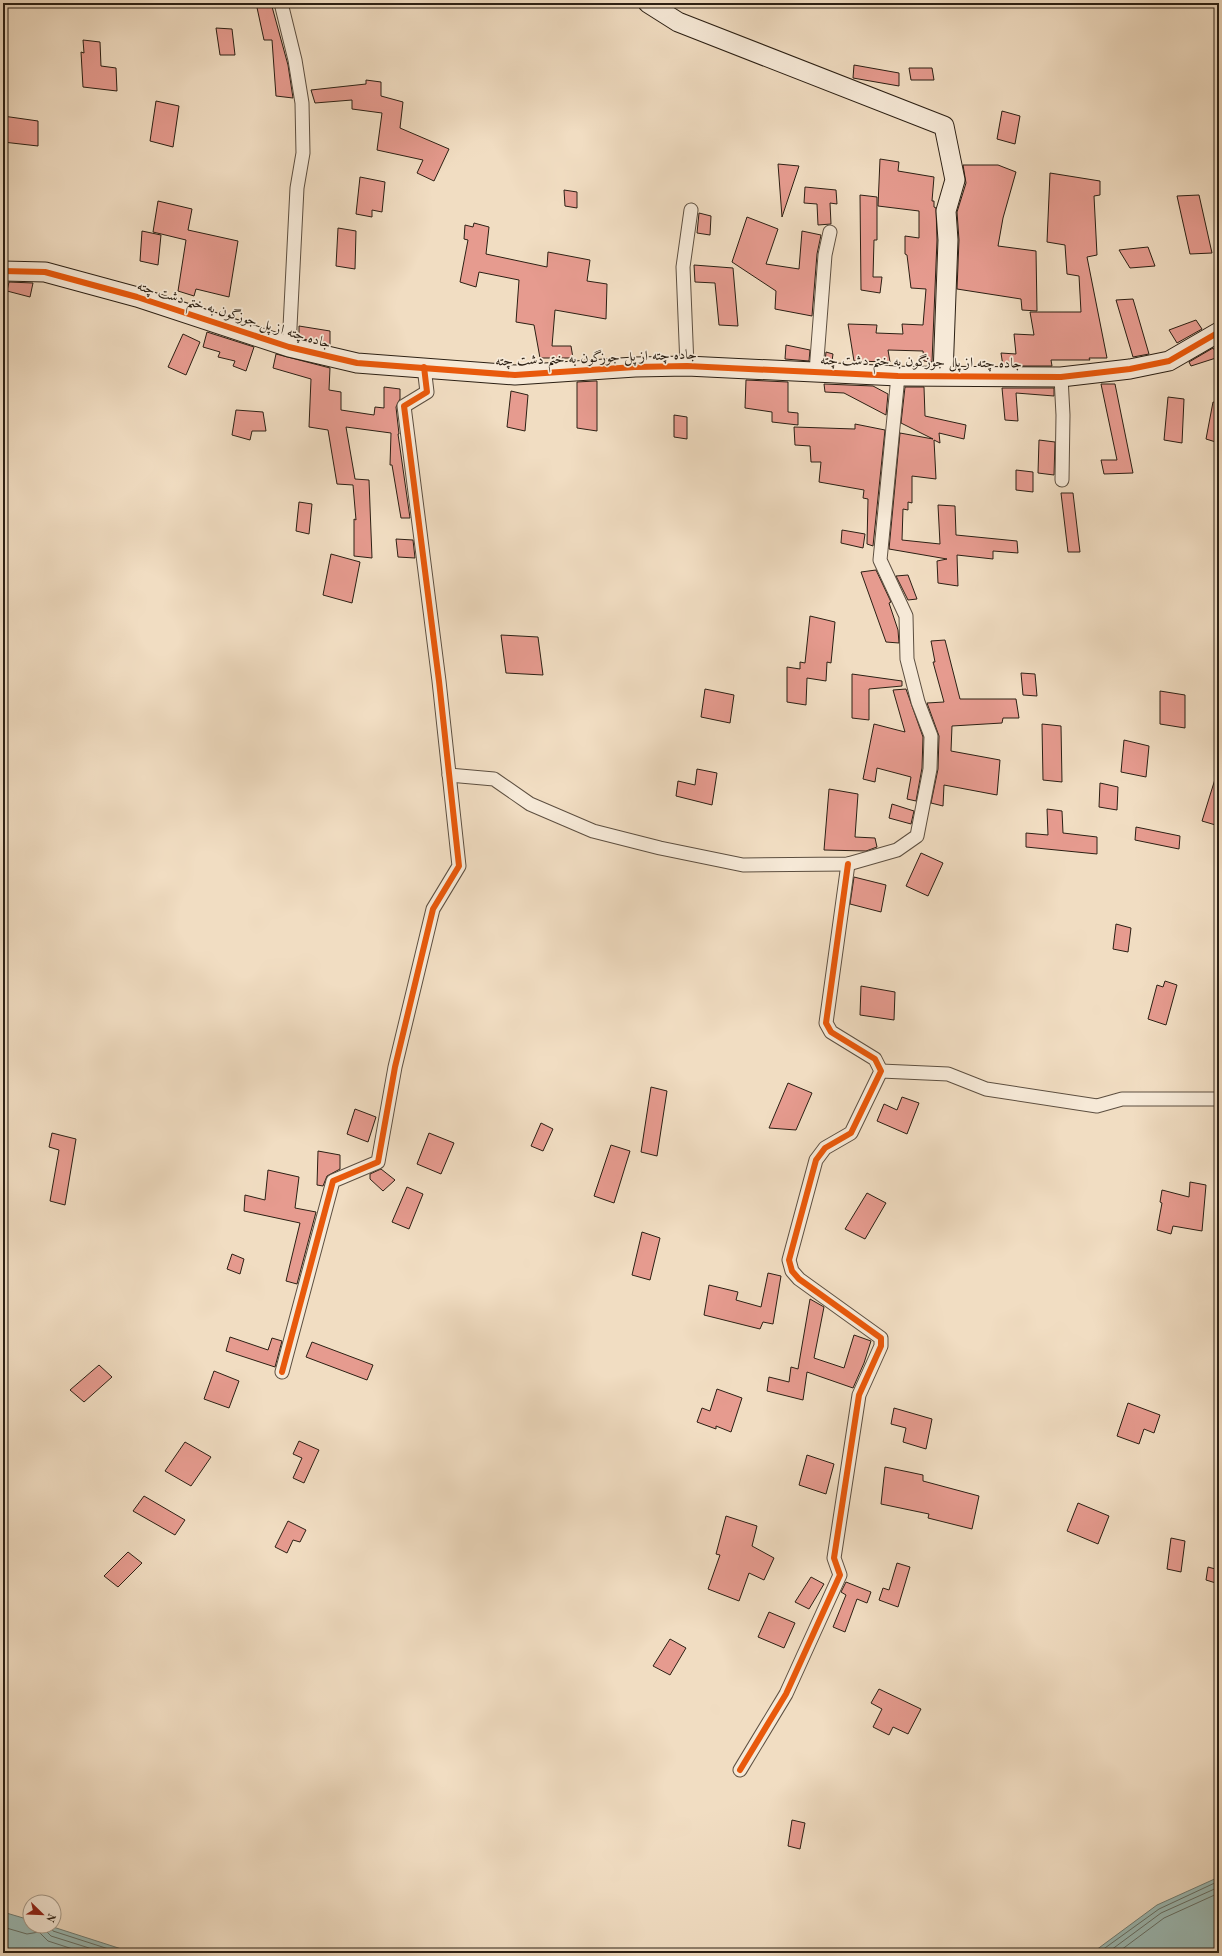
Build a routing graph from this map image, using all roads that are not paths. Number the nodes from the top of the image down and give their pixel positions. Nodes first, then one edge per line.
1 (281, 3) edge
2 (648, 3) edge
3 (691, 210) dead end
4 (830, 232) dead end
5 (3, 270) edge
6 (1218, 335) edge
7 (289, 347) junction
8 (687, 366) junction
9 (424, 367) junction
10 (816, 372) junction
11 (943, 375) junction
12 (898, 376) junction
13 (1061, 377) junction
14 (1062, 480) dead end
15 (449, 775) junction
16 (848, 864) junction
17 (881, 1071) junction
18 (1219, 1099) edge
19 (282, 1372) dead end
20 (740, 1770) dead end

1 - 7 street
2 - 11 street
3 - 8 street
4 - 10 street
5 - 7 street, جاده چته از پل جوزگون به ختم دشت چته
6 - 13 street, جاده چته از پل جوزگون به ختم دشت چته
7 - 9 street, جاده چته از پل جوزگون به ختم دشت چته
8 - 9 street, جاده چته از پل جوزگون به ختم دشت چته
8 - 10 street, جاده چته از پل جوزگون به ختم دشت چته
9 - 15 street
10 - 12 street, جاده چته از پل جوزگون به ختم دشت چته
11 - 12 street, جاده چته از پل جوزگون به ختم دشت چته
11 - 13 street, جاده چته از پل جوزگون به ختم دشت چته
12 - 16 street
13 - 14 street
15 - 16 street
15 - 19 street
16 - 17 street
17 - 18 street
17 - 20 street

